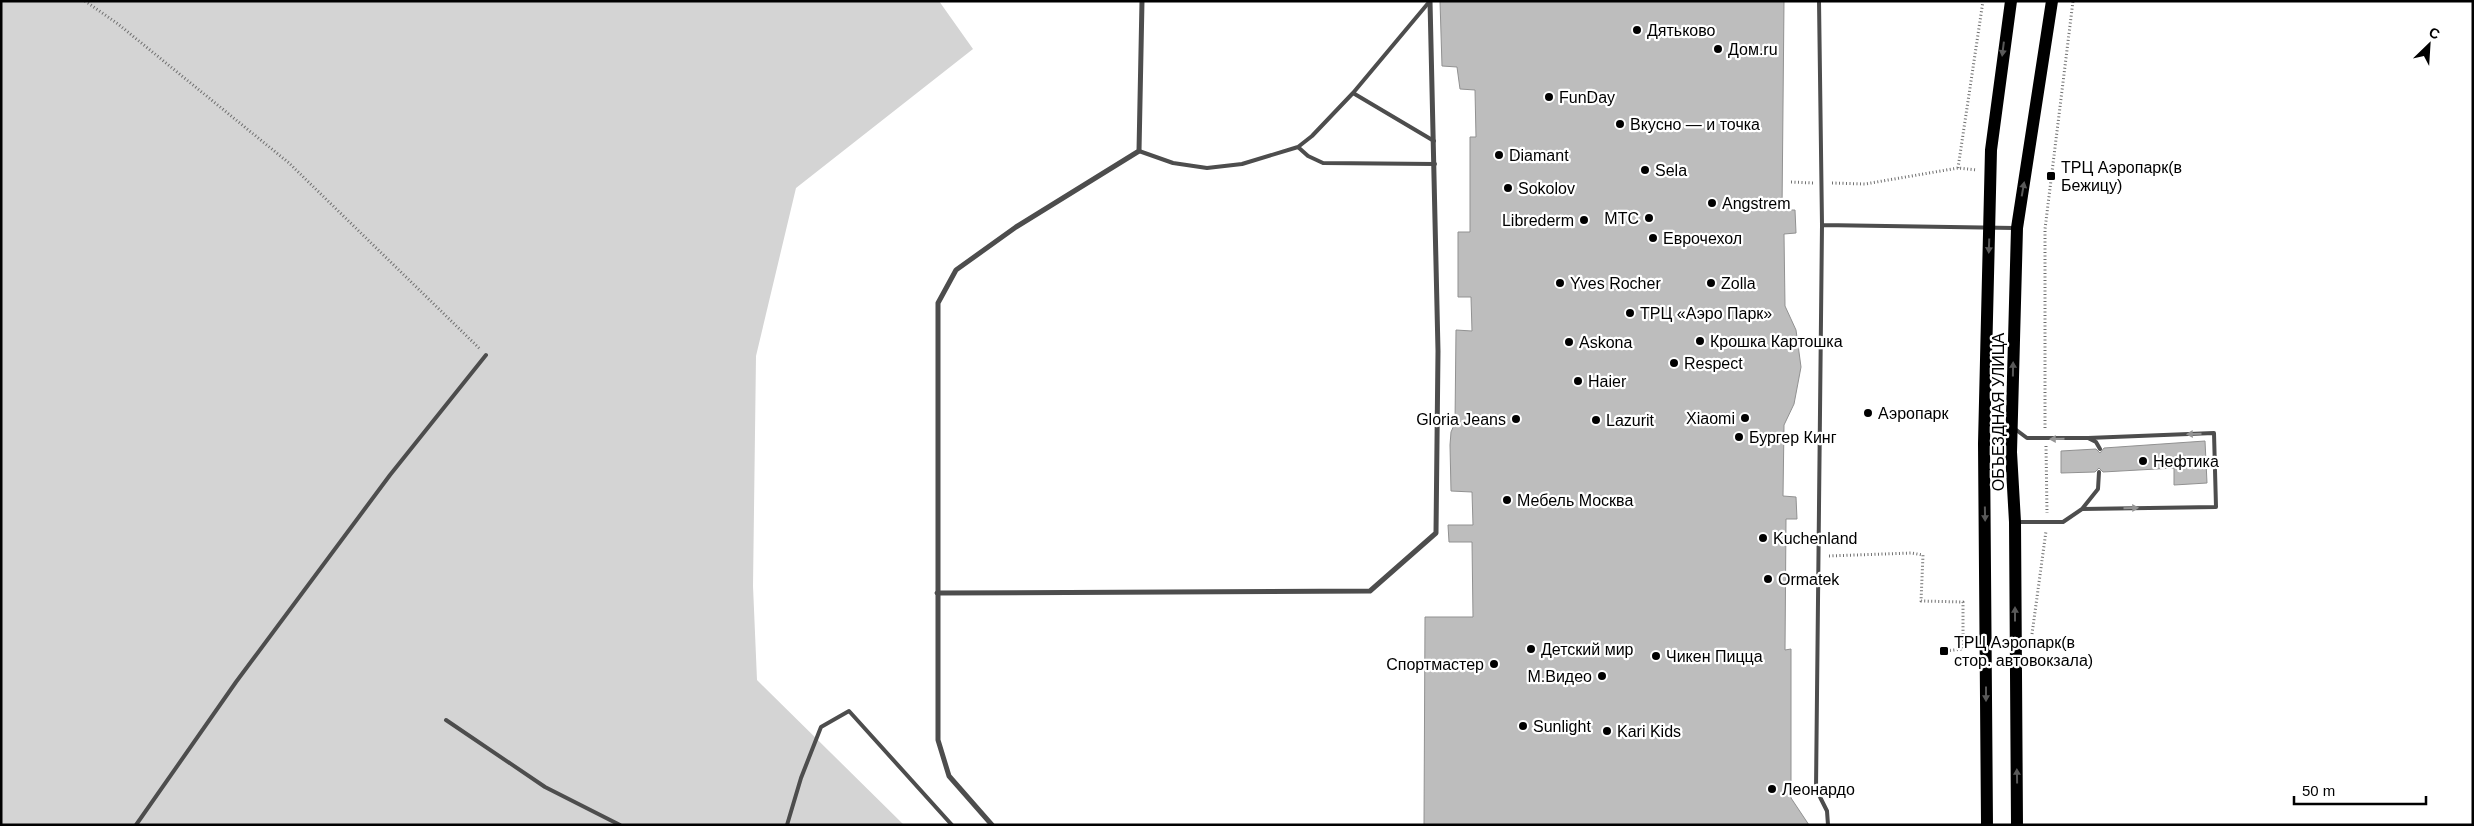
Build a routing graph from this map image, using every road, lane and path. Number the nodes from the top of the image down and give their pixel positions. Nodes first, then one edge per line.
1 (85, 1) edge
2 (1142, 1) edge
3 (1430, 1) edge
4 (1819, 1) edge
5 (1983, 1) edge
6 (2010, 1) edge
7 (2052, 1) edge
8 (2073, 1) edge
9 (1353, 93) junction
10 (1434, 141) junction
11 (1298, 147) junction
12 (1139, 151) junction
13 (1435, 164) junction
14 (1791, 182) dead end
15 (1820, 183) junction
16 (1822, 224) junction
17 (1990, 227) junction
18 (2017, 228) junction
19 (486, 355) joint
20 (2012, 427) junction
21 (2088, 438) junction
22 (2046, 439) junction
23 (2100, 449) dead end
24 (2099, 472) dead end
25 (2082, 509) junction
26 (2015, 522) junction
27 (2048, 522) junction
28 (1819, 556) junction
29 (937, 593) junction
30 (2032, 638) dead end
31 (1944, 651) dead end
32 (446, 720) dead end
33 (136, 825) edge
34 (620, 825) edge
35 (787, 825) edge
36 (952, 825) edge
37 (992, 825) edge
38 (1828, 825) edge
39 (1987, 825) edge
40 (2017, 825) edge

1 - 19 path
2 - 12 street
3 - 9 lane
3 - 10 street
4 - 15 lane
5 - 15 path
6 -> 17 main road, ОБЪЕЗДНАЯ УЛИЦА
18 -> 7 main road, ОБЪЕЗДНАЯ УЛИЦА
8 - 22 path
9 - 10 lane
9 - 11 lane
10 - 13 street
11 - 12 lane
11 - 13 lane
12 - 29 street
13 - 29 street
14 - 15 path
15 - 16 lane
16 - 17 lane
16 - 28 lane
17 - 18 lane
17 -> 39 main road, ОБЪЕЗДНАЯ УЛИЦА
20 -> 18 main road, ОБЪЕЗДНАЯ УЛИЦА
19 - 33 lane
20 - 22 lane
20 - 26 main road, ОБЪЕЗДНАЯ УЛИЦА
21 -> 22 lane
21 - 23 lane
25 -> 21 lane
22 - 27 path
24 - 25 lane
25 - 27 lane
26 - 27 lane
40 -> 26 main road, ОБЪЕЗДНАЯ УЛИЦА
27 - 30 path
28 - 31 path
28 - 38 lane
29 - 37 street
32 - 34 lane
35 - 36 lane

